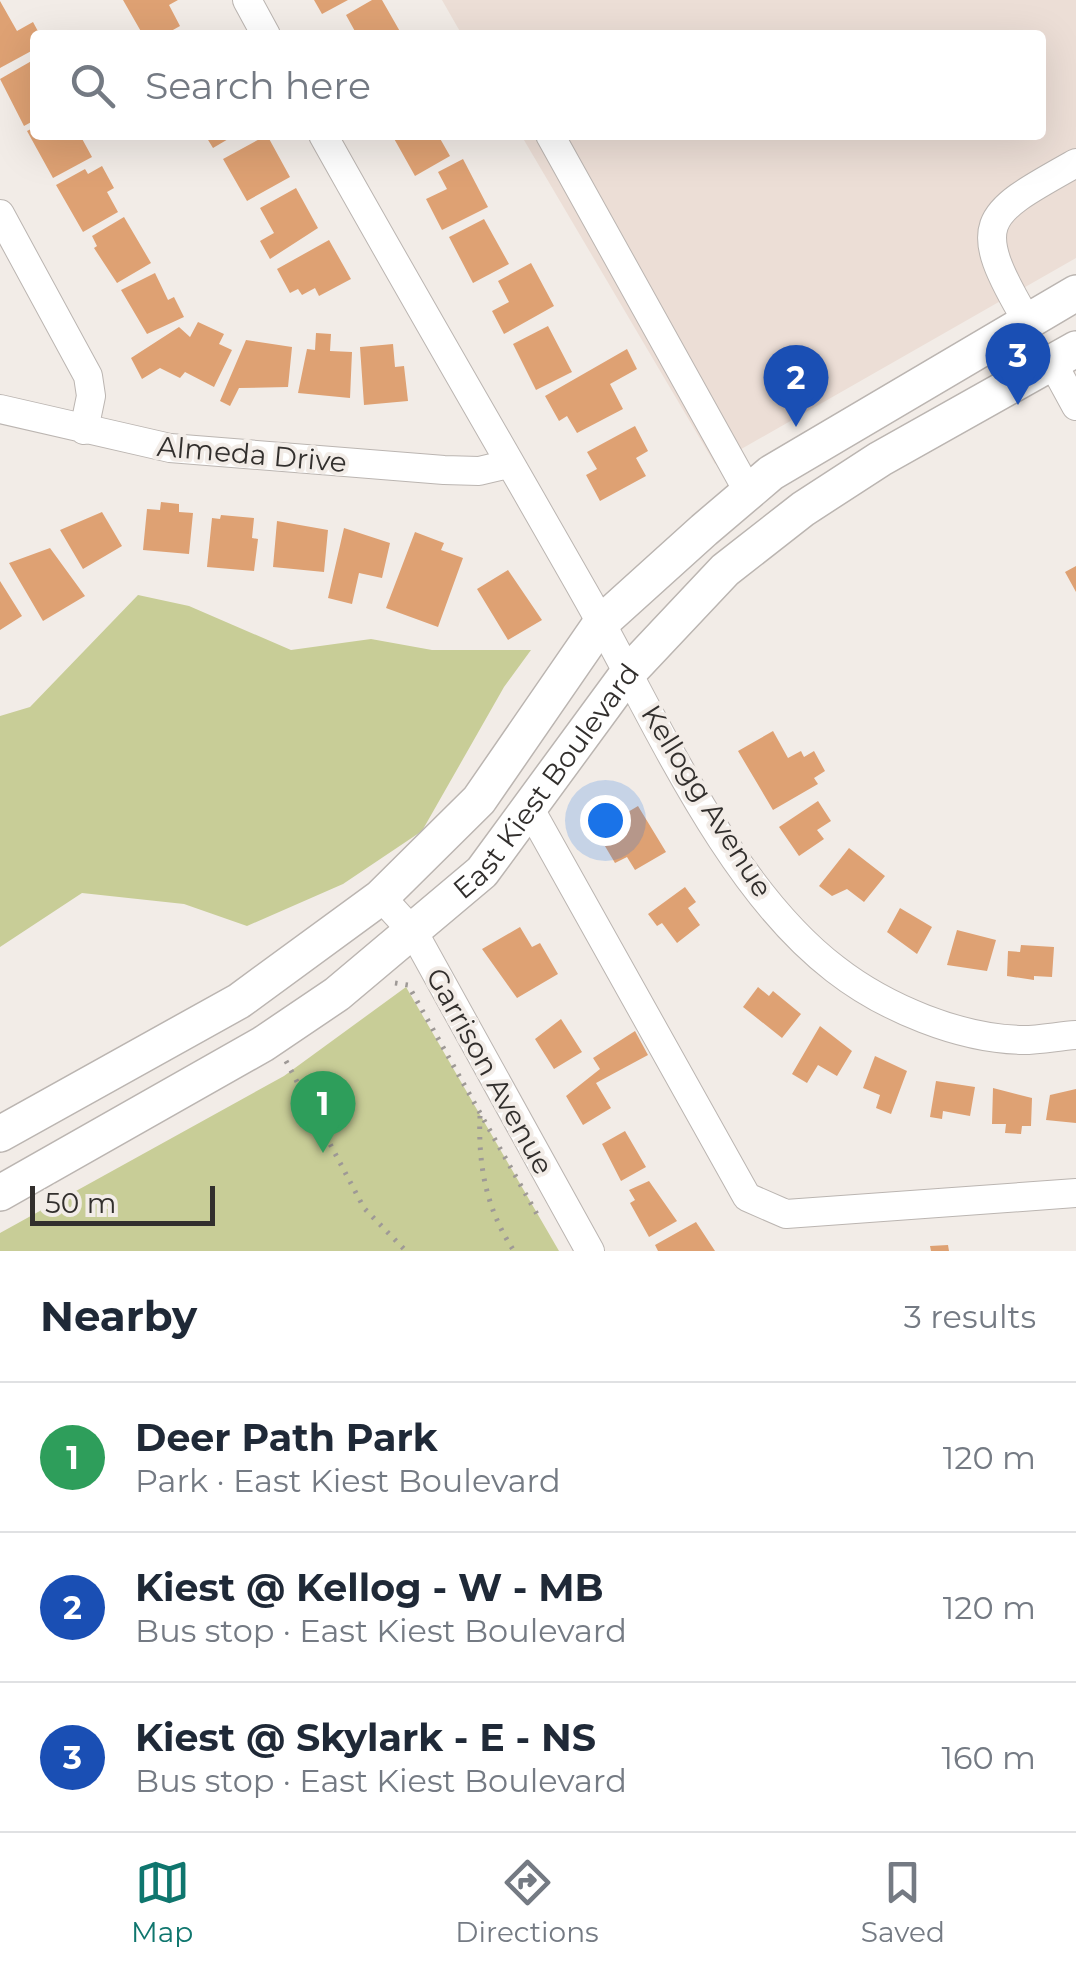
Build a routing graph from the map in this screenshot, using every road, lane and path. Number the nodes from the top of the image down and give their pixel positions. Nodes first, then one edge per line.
1 (247, 0) edge
2 (263, 30) edge
3 (326, 140) edge
4 (553, 140) edge
5 (1076, 164) edge
6 (0, 214) edge
7 (1076, 293) edge
8 (1026, 321) junction
9 (1064, 355) edge
10 (1076, 406) edge
11 (1, 413) edge
12 (84, 430) junction
13 (508, 464) junction
14 (749, 492) junction
15 (601, 624) junction
16 (628, 673) junction
17 (530, 809) junction
18 (381, 897) junction
19 (414, 933) junction
20 (388, 982) dead end
21 (1076, 1035) edge
22 (284, 1055) dead end
23 (480, 1112) junction
24 (0, 1134) edge
25 (1076, 1193) edge
26 (0, 1194) edge
27 (546, 1231) dead end
28 (406, 1251) edge
29 (514, 1251) edge
30 (590, 1251) edge

1 - 2 street
3 - 13 street, Kellogg Avenue
4 - 14 street
5 - 8 street
6 - 12 street
7 - 8 main road, East Kiest Boulevard
8 - 9 main road
8 - 14 main road, East Kiest Boulevard
9 - 10 street
9 - 16 main road, East Kiest Boulevard
11 - 12 street, Almeda Drive
12 - 13 street, Almeda Drive
13 - 15 street, Kellogg Avenue
14 - 15 main road, East Kiest Boulevard
15 - 16 street, Kellogg Avenue
15 - 18 main road, East Kiest Boulevard
16 - 17 main road, East Kiest Boulevard
16 - 21 street, Kellogg Avenue
17 - 19 main road, East Kiest Boulevard
17 - 25 street
18 - 19 street, Garrison Avenue
18 - 24 main road, East Kiest Boulevard
19 - 26 main road, East Kiest Boulevard
19 - 30 street, Garrison Avenue
20 - 23 path
22 - 28 path
23 - 27 path
23 - 29 path

